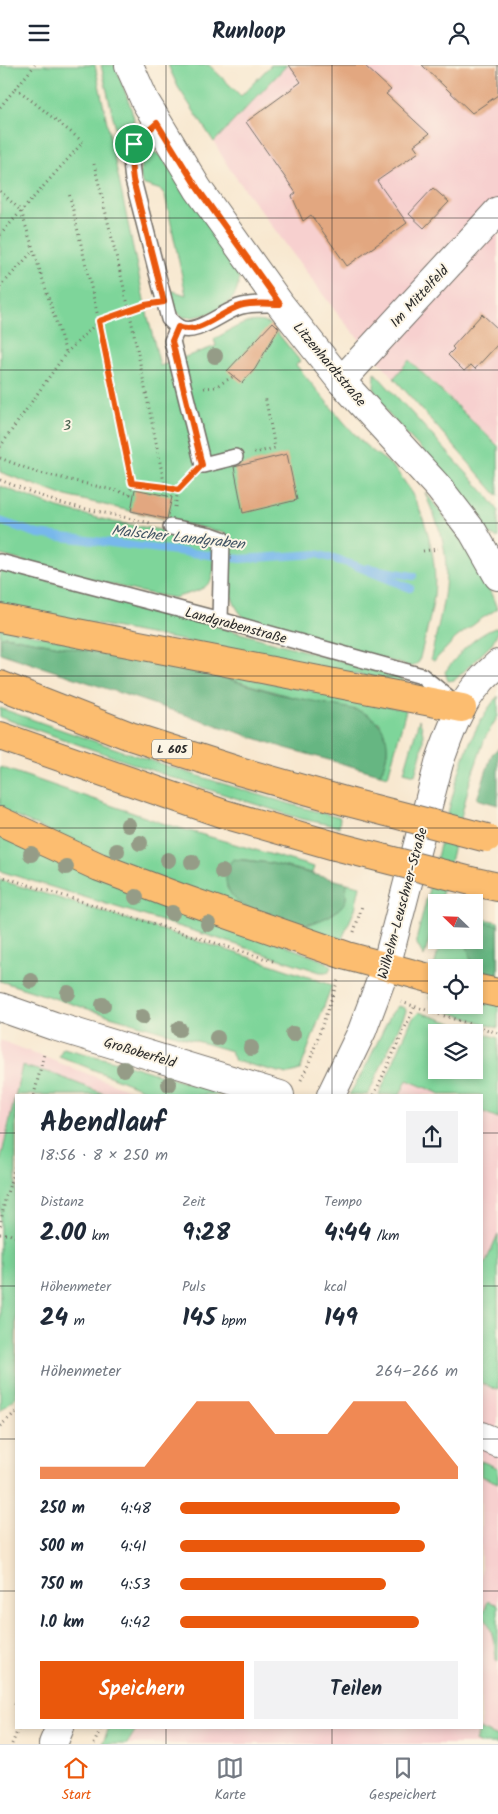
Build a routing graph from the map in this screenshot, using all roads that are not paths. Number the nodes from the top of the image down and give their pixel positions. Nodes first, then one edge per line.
1 (129, 65) edge
2 (157, 123) junction
3 (498, 211) edge
4 (280, 304) junction
5 (178, 327) junction
6 (341, 381) junction
7 (234, 457) dead end
8 (171, 527) road end
9 (0, 562) edge
10 (498, 576) edge
11 (0, 618) edge
12 (220, 620) junction
13 (498, 663) edge
14 (0, 685) edge
15 (462, 707) junction
16 (0, 736) edge
17 (0, 821) edge
18 (493, 839) edge
19 (486, 885) edge
20 (386, 967) junction
21 (428, 978) edge
22 (483, 990) edge
23 (498, 993) edge
24 (0, 1007) edge
25 (289, 1091) edge
26 (331, 1094) edge
27 (483, 1437) edge
28 (498, 1443) edge
29 (59, 1729) edge
30 (53, 1744) edge

1 - 2 street, Litzenhardtstraße
2 - 4 street, Litzenhardtstraße
2 - 5 lane
3 - 6 street, Im Mittelfeld
4 - 5 lane
4 - 6 street, Litzenhardtstraße
5 - 7 lane
6 - 10 street, Litzenhardtstraße
8 - 12 lane
9 - 12 lane, Landgrabenstraße
11 - 15 highway
12 - 15 lane, Landgrabenstraße
13 - 15 street, Wilhelm-Leuschner-Straße
14 - 18 highway, L 605, bridge
15 - 20 street, Wilhelm-Leuschner-Straße
16 - 19 highway, bridge
17 - 20 highway
20 - 21 highway
20 - 26 street, Wilhelm-Leuschner-Straße
22 - 23 highway
24 - 25 street, Großoberfeld
27 - 28 street
29 - 30 street

